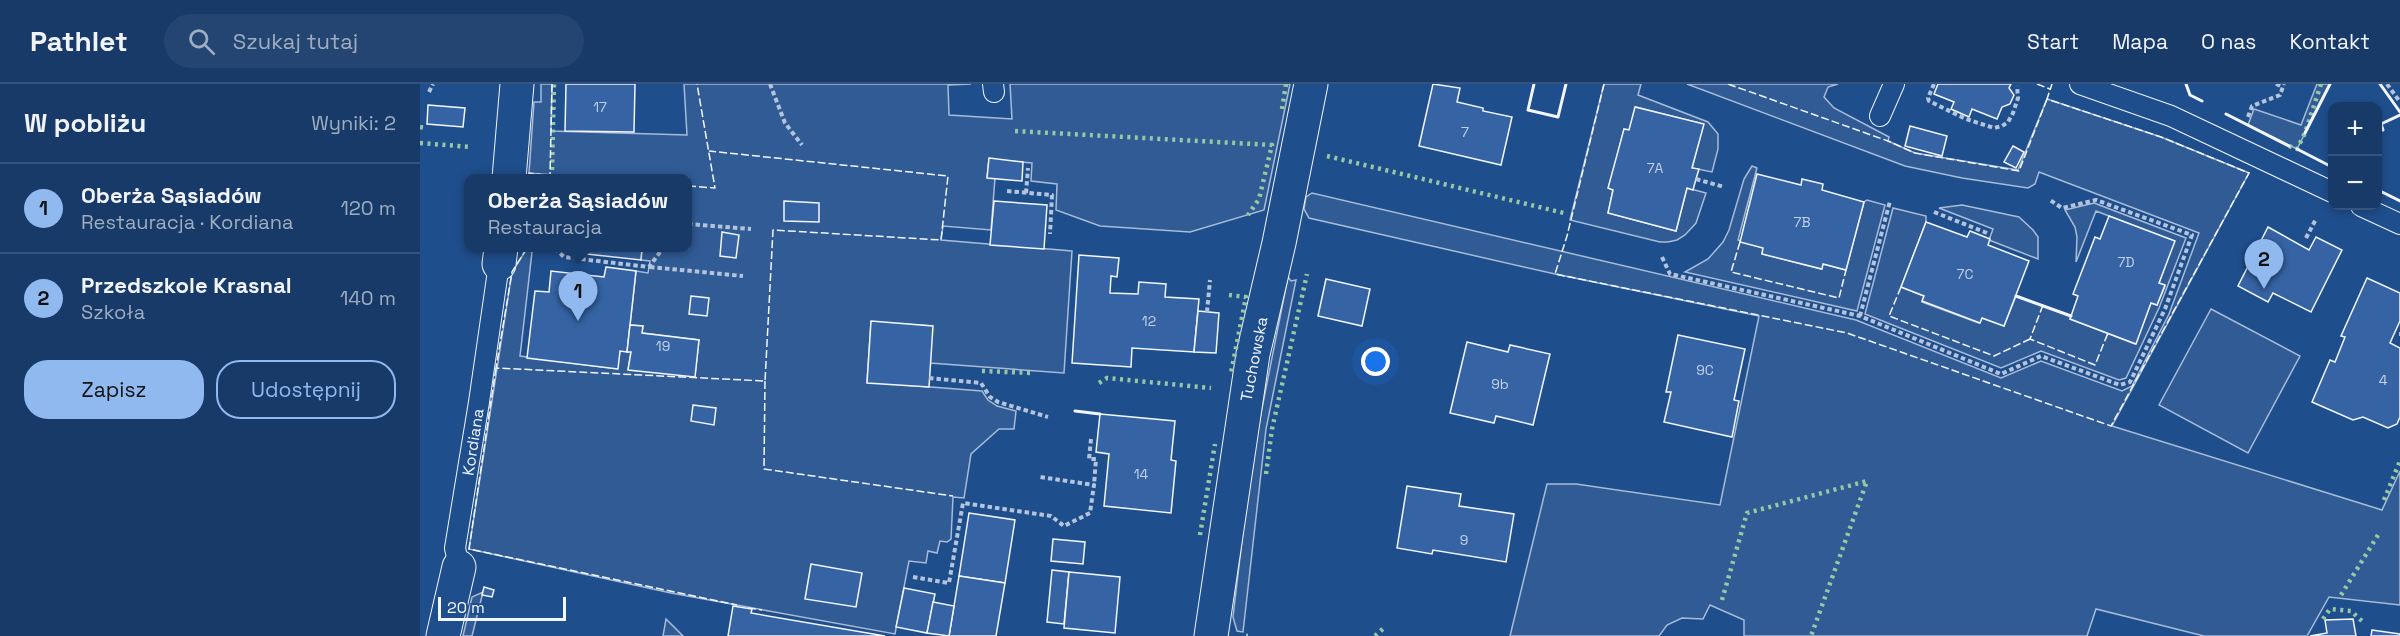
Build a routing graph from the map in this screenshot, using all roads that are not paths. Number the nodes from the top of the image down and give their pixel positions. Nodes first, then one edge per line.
1 (517, 84) edge
2 (1311, 84) edge
3 (1894, 84) edge
4 (2080, 84) edge
5 (1880, 117) dead end
6 (508, 174) edge
7 (2328, 190) edge
8 (2370, 210) edge
9 (2400, 224) edge
10 (500, 256) edge
11 (459, 567) joint
12 (443, 636) edge
13 (1211, 636) edge

1 - 6 street
2 - 13 street, Tuchowska
3 - 5 lane
4 - 7 lane
8 - 9 lane
10 - 11 lane, Kordiana
11 - 12 street, Kordiana

